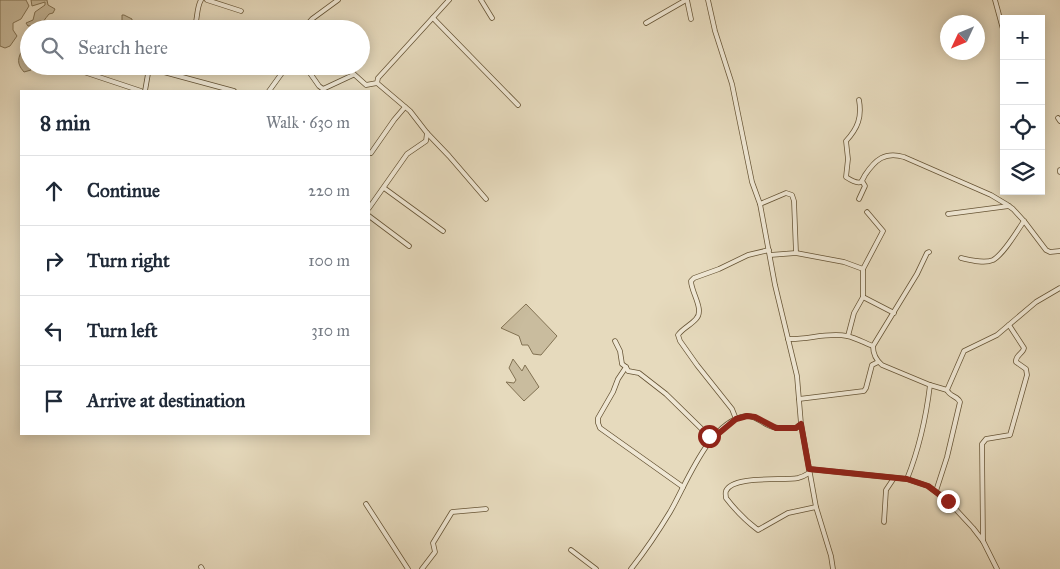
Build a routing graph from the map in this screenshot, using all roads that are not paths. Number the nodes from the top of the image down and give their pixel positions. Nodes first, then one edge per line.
1 (201, 0) edge
2 (207, 0) edge
3 (338, 0) edge
4 (449, 0) edge
5 (481, 0) edge
6 (686, 0) edge
7 (708, 0) edge
8 (995, 0) edge
9 (241, 11) dead end
10 (433, 18) junction
11 (492, 18) dead end
12 (1000, 18) edge
13 (691, 19) dead end
14 (197, 20) edge
15 (312, 20) edge
16 (646, 23) dead end
17 (94, 75) edge
18 (147, 75) edge
19 (182, 75) edge
20 (281, 75) edge
21 (311, 75) edge
22 (353, 75) joint
23 (377, 83) junction
24 (140, 90) edge
25 (143, 90) edge
26 (231, 90) edge
27 (270, 90) edge
28 (859, 100) dead end
29 (518, 105) dead end
30 (406, 107) junction
31 (427, 133) junction
32 (371, 153) dead end
33 (862, 181) junction
34 (384, 188) junction
35 (486, 199) dead end
36 (859, 199) dead end
37 (760, 204) junction
38 (1009, 206) junction
39 (370, 207) edge
40 (868, 212) dead end
41 (948, 214) dead end
42 (370, 217) edge
43 (1024, 221) junction
44 (443, 232) dead end
45 (409, 246) dead end
46 (1060, 251) edge
47 (929, 252) dead end
48 (769, 253) junction
49 (796, 253) junction
50 (961, 258) dead end
51 (863, 269) junction
52 (1060, 288) edge
53 (863, 297) junction
54 (894, 313) junction
55 (1009, 325) junction
56 (848, 336) junction
57 (788, 339) junction
58 (615, 341) dead end
59 (873, 346) junction
60 (878, 362) junction
61 (626, 367) junction
62 (930, 385) junction
63 (947, 390) junction
64 (799, 399) junction
65 (736, 419) junction
66 (801, 424) junction
67 (712, 439) junction
68 (809, 471) junction
69 (894, 478) junction
70 (907, 479) junction
71 (683, 487) junction
72 (936, 491) junction
73 (366, 504) dead end
74 (816, 507) junction
75 (486, 510) dead end
76 (884, 522) dead end
77 (983, 541) junction
78 (571, 550) dead end
79 (408, 569) edge
80 (422, 569) edge
81 (596, 569) edge
82 (631, 569) edge
83 (833, 569) edge
84 (997, 569) edge

1 - 14 street
2 - 9 street
3 - 15 street
4 - 10 street
5 - 11 street
6 - 13 street
6 - 16 street
7 - 37 street
8 - 12 street
10 - 23 street
10 - 29 street
17 - 24 street
18 - 25 street
19 - 26 street
20 - 27 street
21 - 22 street
22 - 23 street
23 - 30 street
28 - 33 street
30 - 31 street
30 - 32 street
31 - 34 street
31 - 35 street
33 - 36 street
33 - 38 street
34 - 39 street
34 - 44 street
37 - 48 street
37 - 49 street
38 - 41 street
38 - 43 street
40 - 51 street
42 - 45 street
43 - 46 street
43 - 50 street
47 - 54 street
48 - 49 street
48 - 57 street
48 - 65 street
49 - 51 street
51 - 53 street
52 - 55 street
53 - 54 street
53 - 56 street
54 - 59 street
55 - 63 street
55 - 77 street
56 - 57 street
56 - 59 street
57 - 64 street
58 - 61 street
59 - 60 street
60 - 62 street
60 - 64 street
61 - 67 street
61 - 71 street
62 - 63 street
62 - 70 street
63 - 72 street
64 - 66 street
65 - 66 street
65 - 67 street
66 - 68 street
67 - 71 street
68 - 69 street
68 - 74 street
68 - 74 street
69 - 70 street
69 - 76 street
70 - 72 street
71 - 82 street
72 - 77 street
73 - 79 street
74 - 83 street
75 - 80 street
77 - 84 street
78 - 81 street

